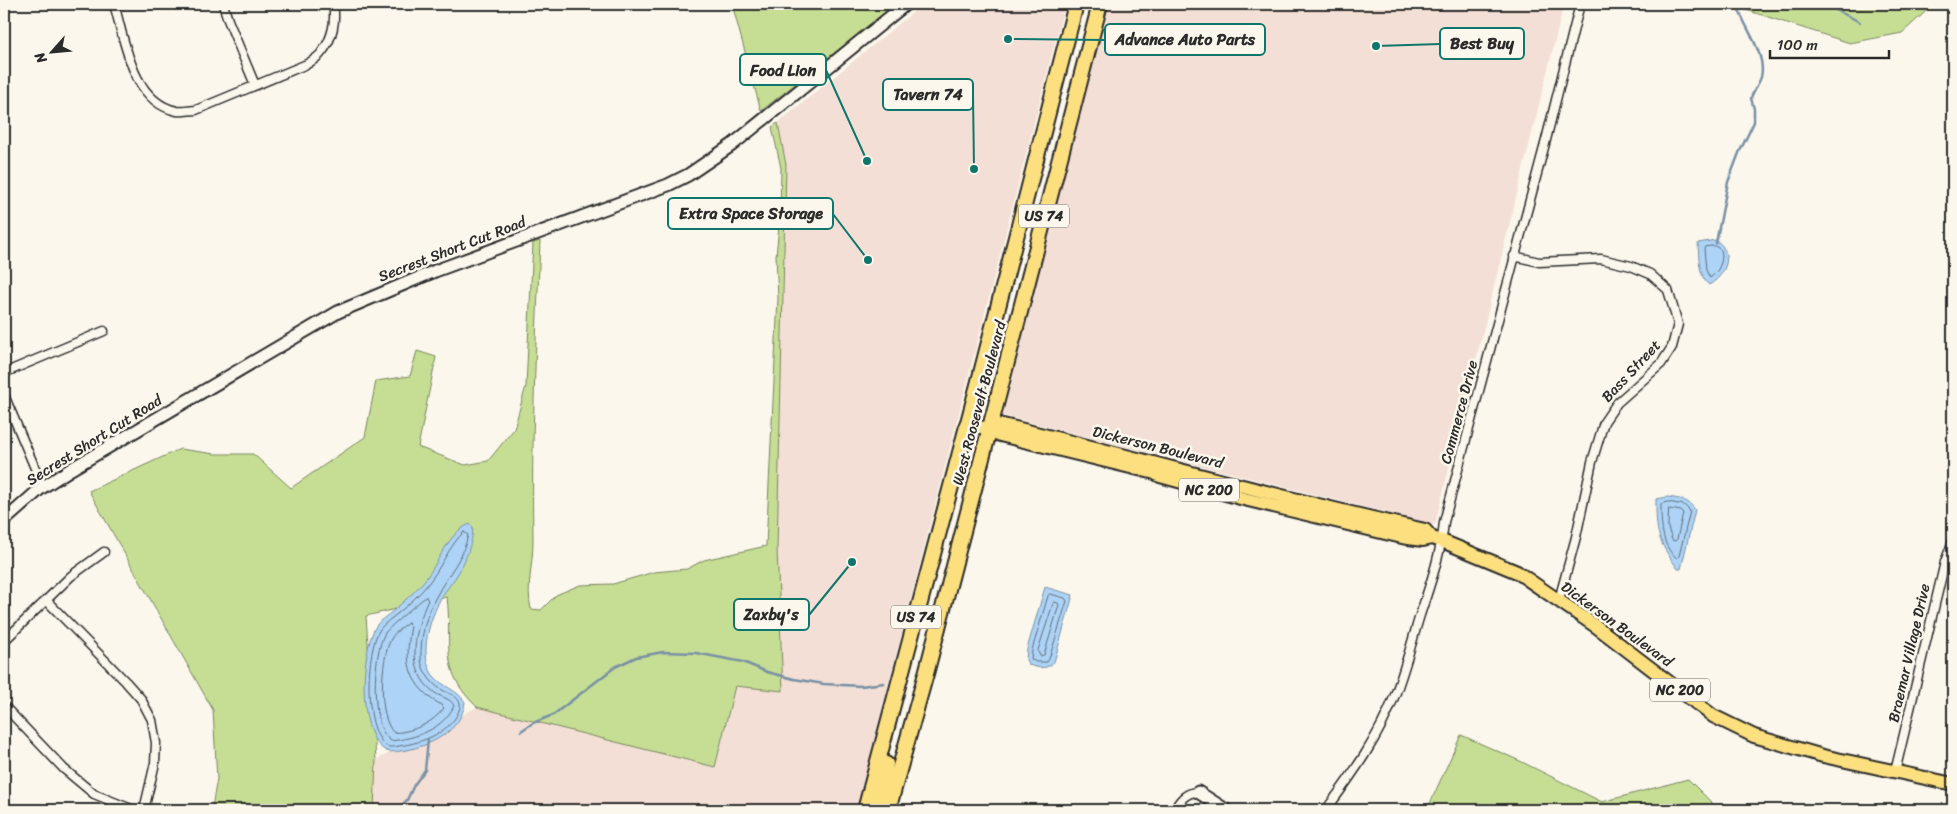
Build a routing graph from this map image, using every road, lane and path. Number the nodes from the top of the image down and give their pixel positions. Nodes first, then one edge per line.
1 (114, 4) edge
2 (223, 4) edge
3 (333, 4) edge
4 (906, 4) edge
5 (1076, 4) edge
6 (1100, 4) edge
7 (1580, 4) edge
8 (255, 85) junction
9 (1514, 256) junction
10 (104, 331) dead end
11 (4, 373) edge
12 (4, 395) edge
13 (966, 424) junction
14 (989, 428) junction
15 (1155, 473) junction
16 (1206, 476) junction
17 (43, 488) junction
18 (4, 521) edge
19 (1437, 539) junction
20 (1953, 541) edge
21 (104, 552) dead end
22 (46, 600) junction
23 (1559, 600) junction
24 (4, 640) edge
25 (896, 694) junction
26 (4, 706) edge
27 (1895, 772) junction
28 (1953, 784) edge
29 (1198, 792) joint
30 (888, 808) edge
31 (134, 810) edge
32 (144, 810) edge
33 (865, 810) edge
34 (1174, 810) edge
35 (1226, 810) edge
36 (1326, 810) edge

1 - 8 street
2 - 8 street
3 - 8 street
4 - 17 main road, Secrest Short Cut Road
5 - 13 highway, West Roosevelt Boulevard / US 74
6 - 14 highway, West Roosevelt Boulevard / US 74
7 - 9 street, Commerce Drive
9 - 19 street, Commerce Drive
9 - 23 street, Bass Street
10 - 11 street
12 - 17 street
13 - 14 main road, Dickerson Boulevard / NC 200
13 - 25 highway, West Roosevelt Boulevard / US 74
14 - 15 main road, Dickerson Boulevard / NC 200
14 - 16 main road, Dickerson Boulevard / NC 200
14 - 30 highway, West Roosevelt Boulevard / US 74
15 - 16 main road, NC 200
15 - 19 main road, Dickerson Boulevard / NC 200
16 - 19 main road, Dickerson Boulevard / NC 200
17 - 18 main road, Secrest Short Cut Road
19 - 23 main road, Dickerson Boulevard / NC 200
19 - 36 street, Commerce Drive
20 - 27 street, Braemar Village Drive
21 - 22 street
22 - 24 street
22 - 32 street
23 - 27 main road, Dickerson Boulevard / NC 200
25 - 30 highway
25 - 33 highway, West Roosevelt Boulevard / US 74
26 - 31 street
27 - 28 main road, Dickerson Boulevard / NC 200
29 - 34 street
29 - 35 main road

